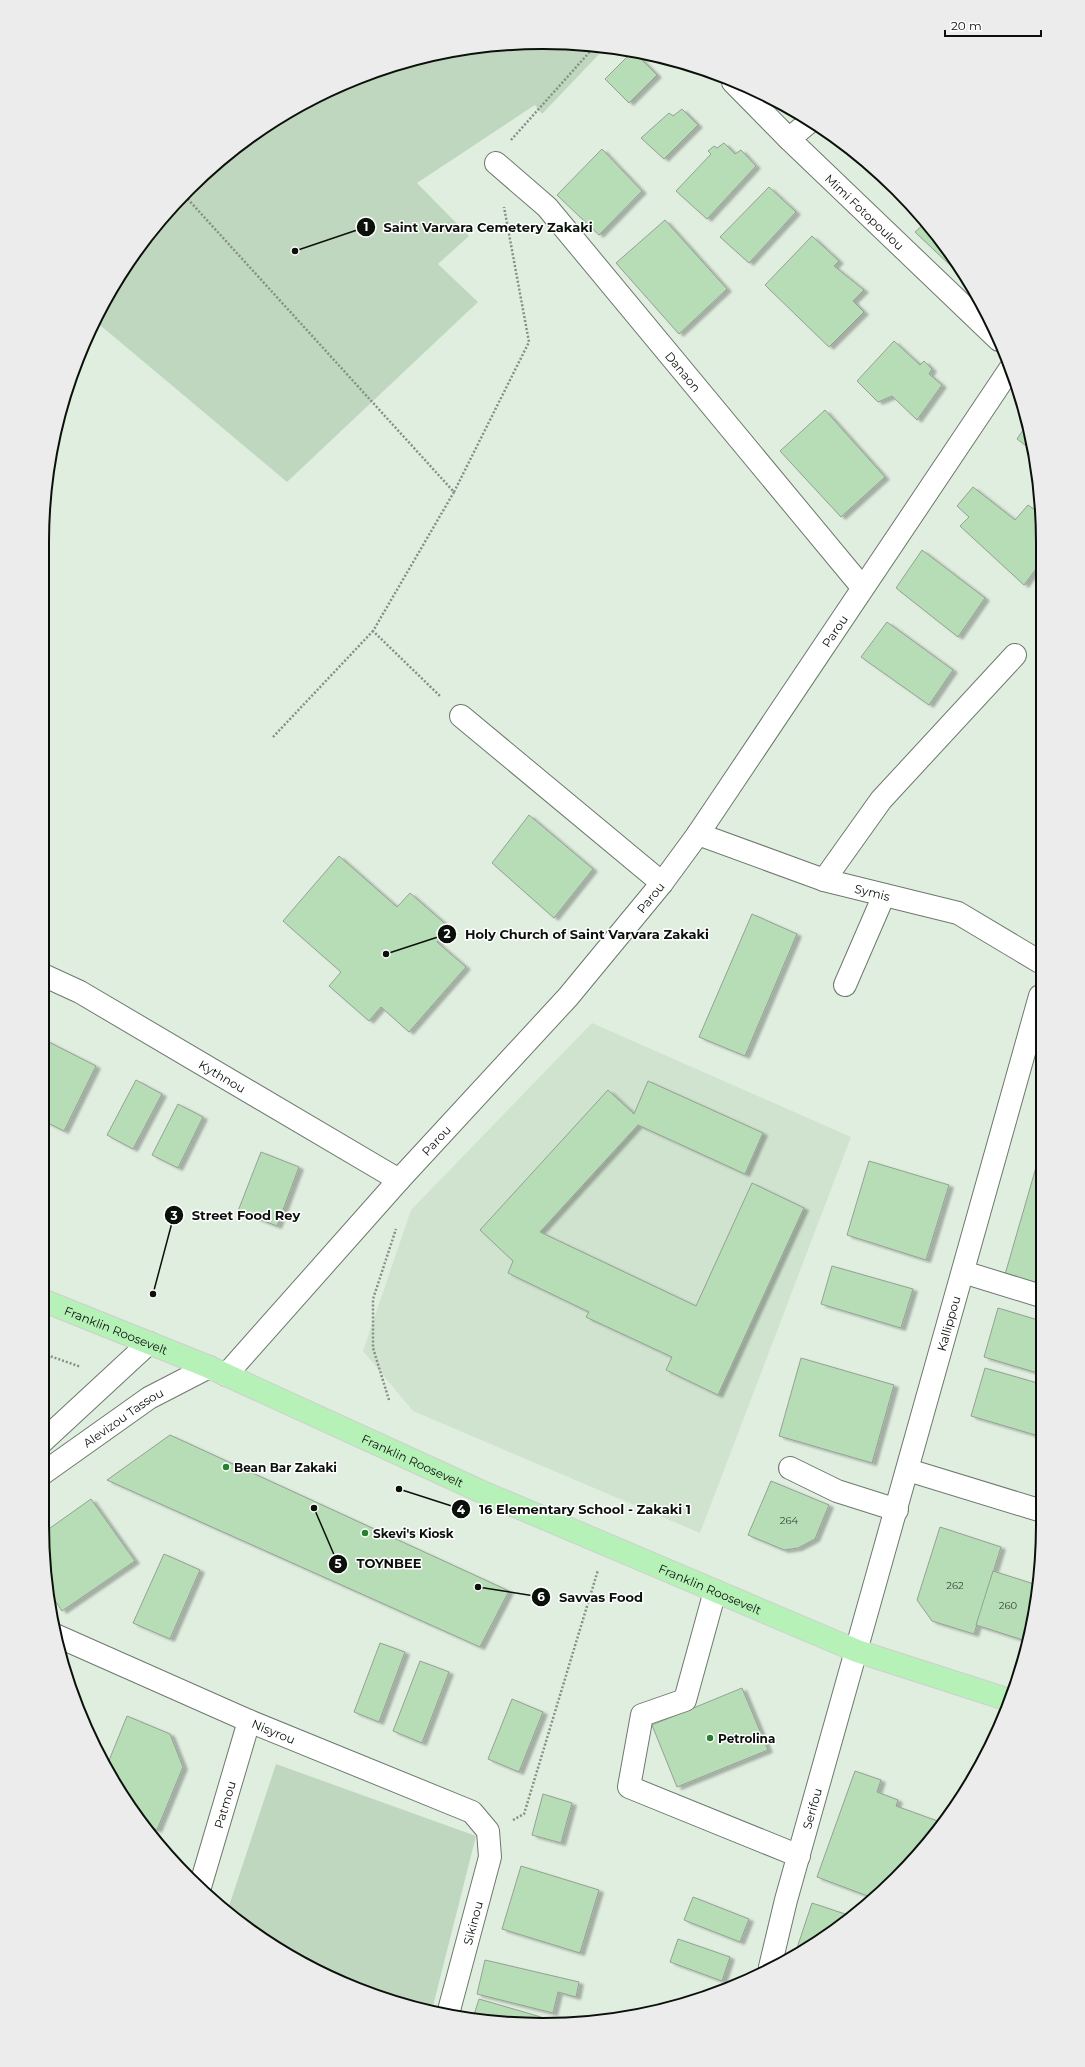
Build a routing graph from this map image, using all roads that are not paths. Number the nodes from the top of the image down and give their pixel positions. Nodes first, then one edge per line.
1 (743, 92) edge
2 (806, 125) edge
3 (790, 139) junction
4 (496, 163) road end
5 (987, 328) edge
6 (1006, 375) edge
7 (862, 587) junction
8 (1015, 655) dead end
9 (461, 716) road end
10 (698, 834) junction
11 (824, 880) junction
12 (662, 883) junction
13 (884, 895) junction
14 (1036, 960) edge
15 (49, 978) edge
16 (845, 985) dead end
17 (1036, 1010) edge
18 (399, 1180) junction
19 (963, 1272) junction
20 (1036, 1294) edge
21 (49, 1303) edge
22 (149, 1343) junction
23 (217, 1371) junction
24 (49, 1436) edge
25 (790, 1468) dead end
26 (49, 1469) edge
27 (908, 1470) junction
28 (1036, 1509) edge
29 (897, 1510) junction
30 (715, 1591) junction
31 (62, 1638) edge
32 (857, 1651) junction
33 (1004, 1699) edge
34 (249, 1721) junction
35 (488, 1832) joint
36 (799, 1856) junction
37 (202, 1881) edge
38 (772, 1961) edge
39 (449, 2010) edge

1 - 3 street, Mimi Fotopoulou
2 - 3 street
3 - 5 street, Mimi Fotopoulou
4 - 7 street, Danaon
6 - 7 street, Parou
7 - 10 street, Parou
8 - 11 street
9 - 12 street
10 - 11 street, Symis
10 - 12 street, Parou
11 - 13 street, Symis
12 - 18 street, Parou
13 - 14 street, Symis
13 - 16 street
15 - 18 street, Kythnou
17 - 19 street, Kallippou
18 - 23 street, Parou
19 - 20 street
19 - 27 street, Kallippou
21 - 22 main road, Franklin Roosevelt
22 - 23 main road, Franklin Roosevelt
22 - 24 street
23 - 26 street, Alevizou Tassou
23 - 30 main road, Franklin Roosevelt
25 - 29 street
27 - 28 street
27 - 29 street, Kallippou
29 - 32 street, Kallippou
30 - 32 main road, Franklin Roosevelt
30 - 36 street
31 - 34 street, Nisyrou
32 - 33 main road, Franklin Roosevelt
32 - 36 street, Serifou
34 - 35 street, Nisyrou
34 - 37 street, Patmou
35 - 39 street, Sikinou
36 - 38 street, Serifou

